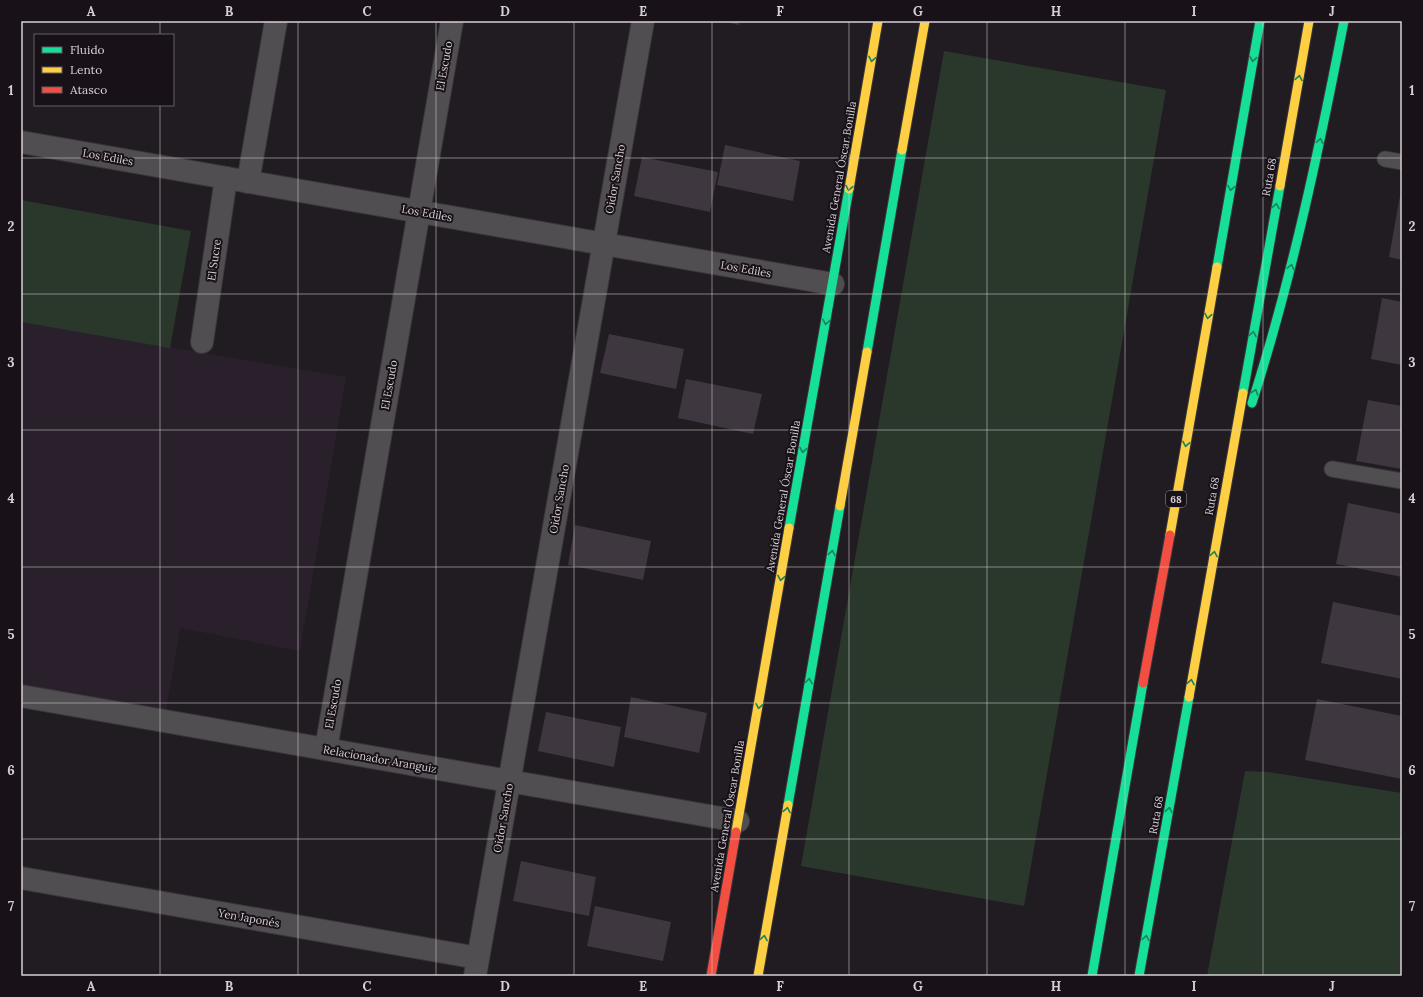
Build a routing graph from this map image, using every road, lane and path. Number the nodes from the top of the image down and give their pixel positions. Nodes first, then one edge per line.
1 (276, 21) edge
2 (452, 21) edge
3 (643, 21) edge
4 (878, 21) edge
5 (925, 21) edge
6 (1260, 21) edge
7 (1309, 21) edge
8 (1344, 21) edge
9 (21, 142) edge
10 (1385, 159) dead end
11 (1402, 162) edge
12 (226, 178) junction
13 (248, 182) junction
14 (419, 212) junction
15 (603, 245) junction
16 (833, 284) junction
17 (202, 342) dead end
18 (1229, 469) junction
19 (1332, 469) dead end
20 (1402, 481) edge
21 (21, 696) edge
22 (326, 749) junction
23 (510, 781) junction
24 (738, 821) junction
25 (21, 878) edge
26 (476, 967) edge
27 (711, 976) edge
28 (758, 976) edge
29 (1092, 976) edge
30 (1140, 976) edge

1 - 13 street
2 - 14 street, El Escudo
3 - 15 street, Oidor Sancho
4 -> 16 main road, Avenida General Óscar Bonilla
28 -> 5 main road
6 -> 29 main road, 68
18 -> 7 main road, Ruta 68
18 -> 8 main road
9 - 12 street, Los Ediles
10 - 11 lane
12 - 13 street, Los Ediles
12 - 17 street, El Sucre
13 - 14 street, Los Ediles
14 - 15 street, Los Ediles
14 - 22 street, El Escudo
15 - 16 street, Los Ediles
15 - 23 street, Oidor Sancho
16 -> 24 main road, Avenida General Óscar Bonilla
30 -> 18 main road, Ruta 68
19 - 20 lane
21 - 22 street, Relacionador Aranguiz
22 - 23 street, Relacionador Aranguiz
23 - 24 street, Relacionador Aranguiz
23 - 26 street, Oidor Sancho
24 - 27 main road, Avenida General Óscar Bonilla
25 - 26 street, Yen Japonés

